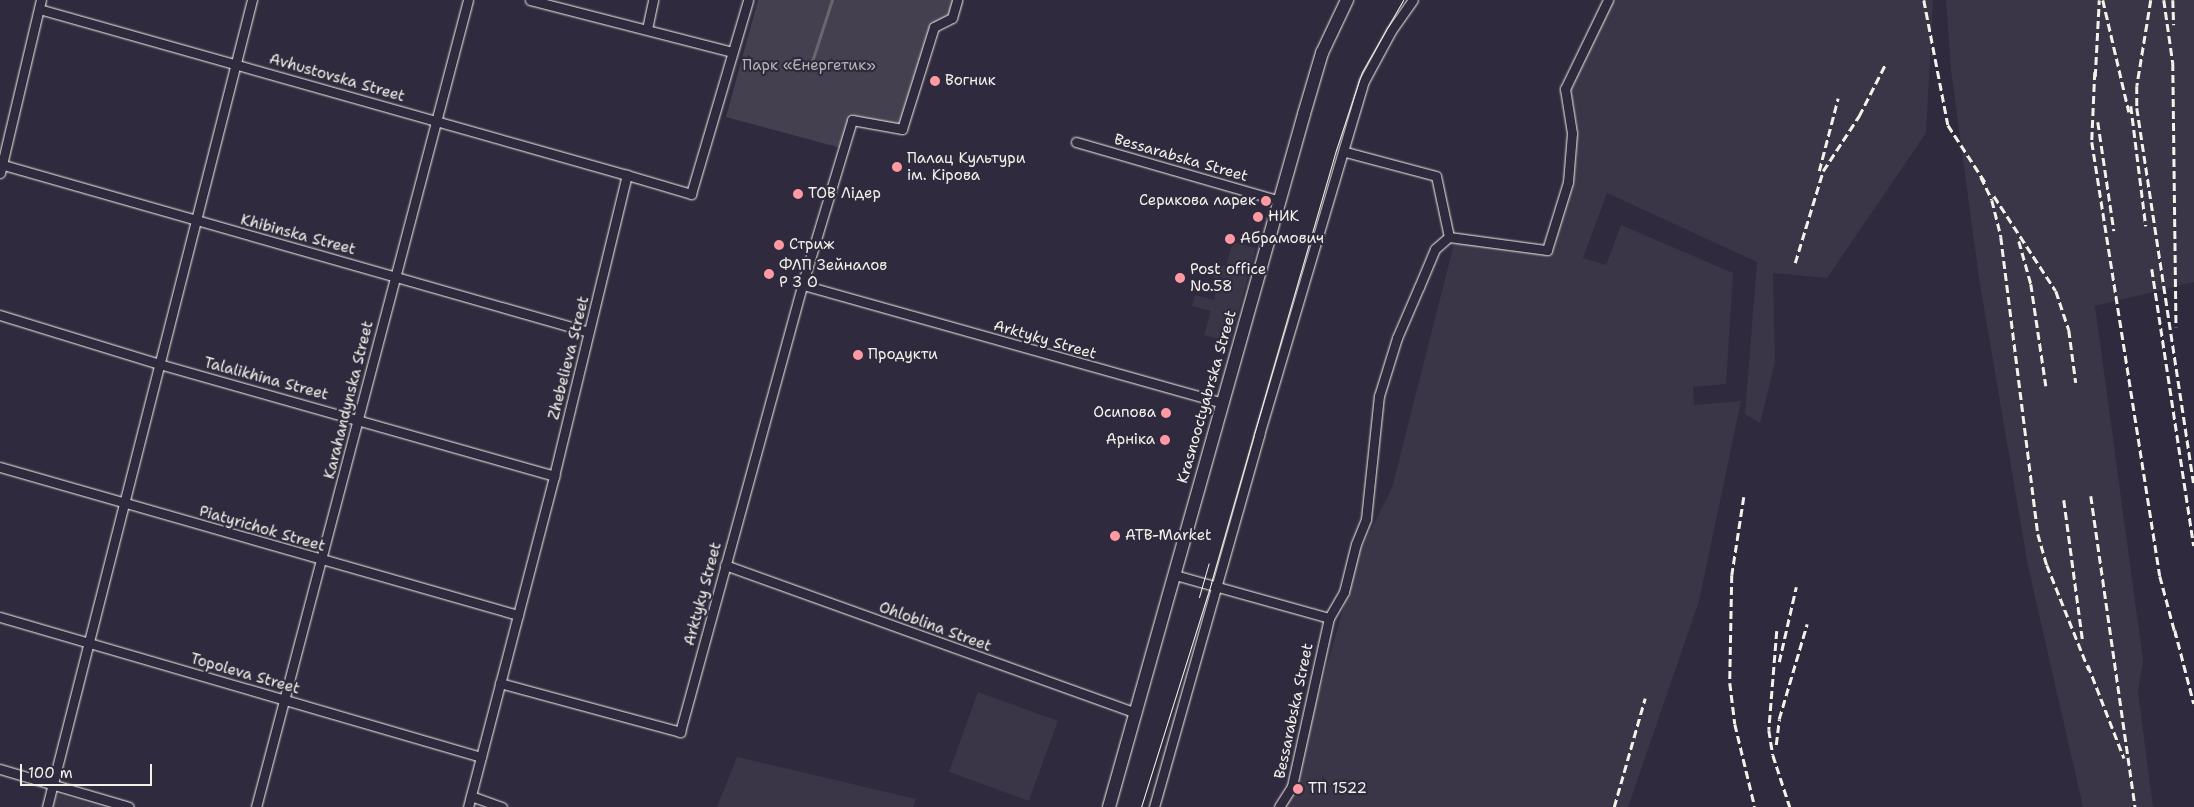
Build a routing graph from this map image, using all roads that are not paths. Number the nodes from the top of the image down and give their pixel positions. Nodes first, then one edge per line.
1 (252, 0) edge
2 (468, 0) edge
3 (530, 0) edge
4 (653, 0) edge
5 (748, 0) edge
6 (957, 0) edge
7 (1346, 0) edge
8 (1413, 0) edge
9 (1608, 0) edge
10 (40, 4) edge
11 (647, 29) junction
12 (732, 52) junction
13 (236, 63) junction
14 (436, 121) junction
15 (1076, 142) dead end
16 (1346, 152) junction
17 (1, 167) edge
18 (628, 175) junction
19 (1280, 200) junction
20 (196, 222) junction
21 (1449, 237) junction
22 (394, 276) junction
23 (803, 284) junction
24 (0, 315) edge
25 (589, 332) junction
26 (159, 364) junction
27 (1222, 403) junction
28 (359, 419) junction
29 (0, 467) edge
30 (554, 476) junction
31 (124, 504) junction
32 (322, 561) junction
33 (725, 564) junction
34 (1175, 575) junction
35 (1216, 585) junction
36 (518, 615) junction
37 (0, 617) edge
38 (1329, 618) junction
39 (88, 643) junction
40 (500, 684) junction
41 (285, 700) junction
42 (1136, 713) junction
43 (481, 758) junction
44 (0, 770) edge
45 (53, 783) junction
46 (472, 796) junction
47 (47, 807) edge
48 (129, 807) edge
49 (256, 807) edge
50 (468, 807) edge
51 (502, 807) edge
52 (1109, 807) edge
53 (1154, 807) edge
54 (1279, 807) edge

1 - 13 street
2 - 14 street, Karahandynska Street
3 - 11 street
4 - 11 street
5 - 12 street
6 - 23 street, Arktyky Street
7 - 19 main road, Krasnooctyabrska Street
8 - 16 street
9 - 21 street
10 - 13 street, Avhustovska Street
10 - 17 street
11 - 12 street
12 - 18 street
13 - 14 street, Avhustovska Street
13 - 20 street
14 - 18 street, Avhustovska Street
14 - 22 street, Karahandynska Street
15 - 19 street, Bessarabska Street
16 - 21 street
16 - 35 street
17 - 20 street, Khibinska Street
18 - 25 street, Zhebelieva Street
19 - 27 main road, Krasnooctyabrska Street
20 - 22 street, Khibinska Street
20 - 26 street
21 - 38 street, Bessarabska Street
22 - 25 street, Khibinska Street
22 - 28 street, Karahandynska Street
23 - 27 street, Arktyky Street
23 - 33 street, Arktyky Street
24 - 26 street, Talalikhina Street
25 - 30 street, Zhebelieva Street
26 - 28 street, Talalikhina Street
26 - 31 street
27 - 34 main road, Krasnooctyabrska Street
28 - 30 street, Talalikhina Street
28 - 32 street, Karahandynska Street
29 - 31 street, Piatyrichok Street
30 - 36 street, Zhebelieva Street
31 - 32 street, Piatyrichok Street
31 - 39 street
32 - 36 street, Piatyrichok Street
32 - 41 street, Karahandynska Street
33 - 40 street, Arktyky Street
33 - 42 street, Ohloblina Street
34 - 35 street
34 - 42 main road, Krasnooctyabrska Street
35 - 38 street
35 - 53 street
36 - 40 street, Zhebelieva Street
37 - 39 street, Topoleva Street
38 - 54 street, Bessarabska Street
39 - 41 street, Topoleva Street
39 - 45 street
40 - 43 street, Zhebelieva Street
41 - 43 street, Topoleva Street
41 - 49 street, Karahandynska Street
42 - 52 main road, Krasnooctyabrska Street
43 - 46 street, Zhebelieva Street
44 - 45 street
45 - 47 street
45 - 48 street
46 - 50 street, Zhebelieva Street
46 - 51 street

